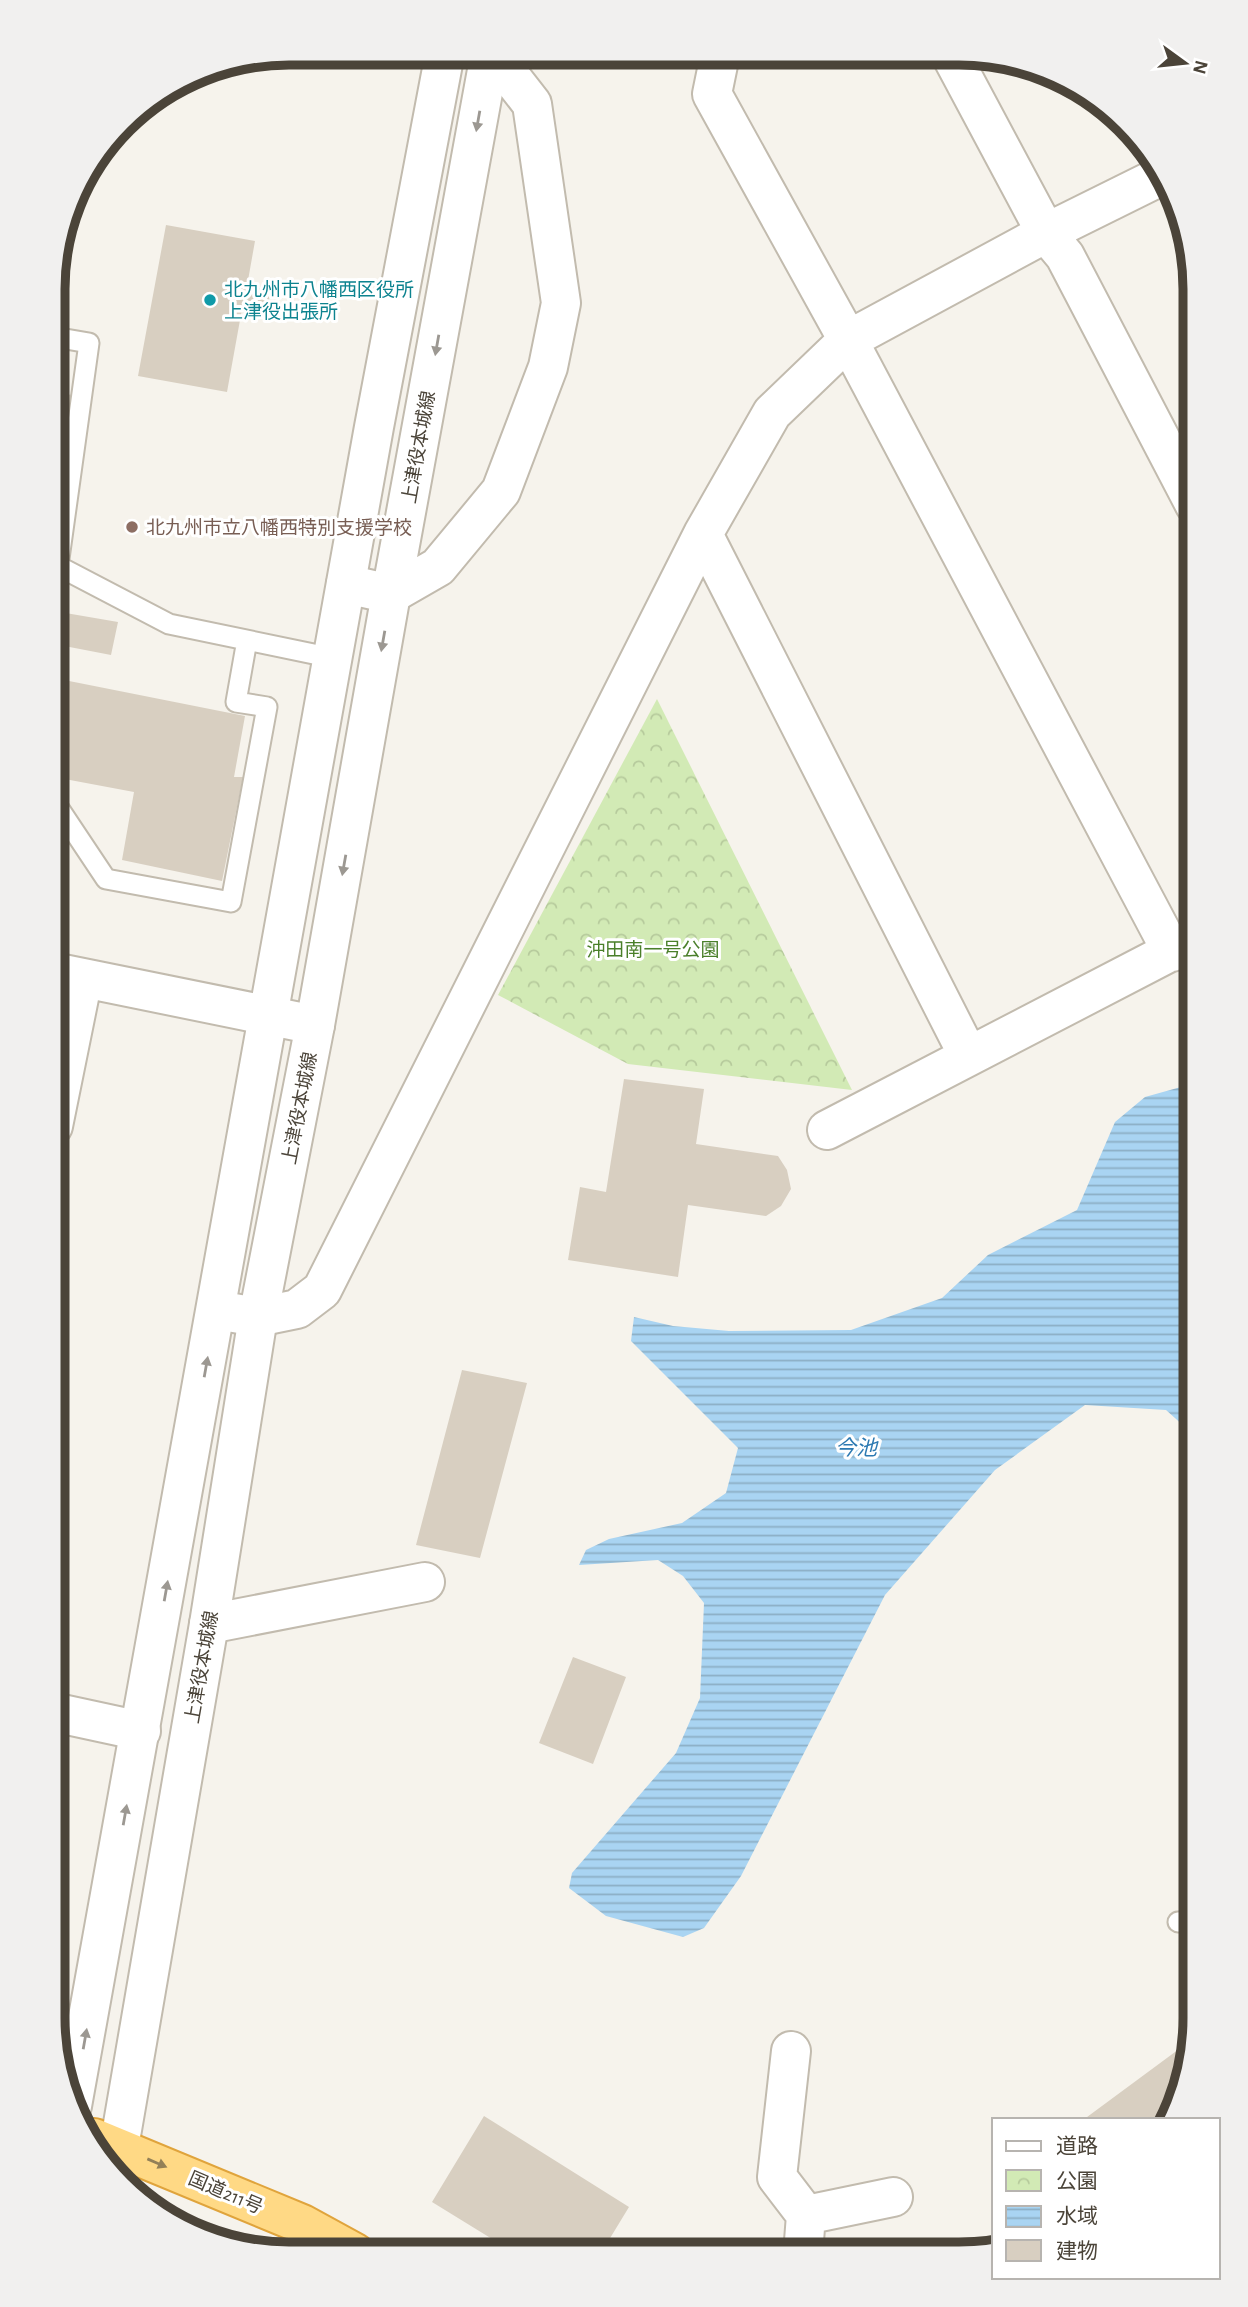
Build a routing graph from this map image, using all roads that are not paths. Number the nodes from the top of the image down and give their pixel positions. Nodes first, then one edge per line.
1 (443, 65) edge
2 (489, 65) edge
3 (500, 65) edge
4 (718, 65) edge
5 (956, 65) edge
6 (1154, 179) edge
7 (1046, 233) junction
8 (65, 339) edge
9 (848, 340) junction
10 (1183, 482) edge
11 (65, 516) edge
12 (703, 534) junction
13 (65, 570) edge
14 (346, 584) junction
15 (391, 594) junction
16 (247, 640) junction
17 (333, 658) junction
18 (65, 818) edge
19 (1183, 944) edge
20 (1183, 947) edge
21 (68, 975) edge
22 (65, 1007) edge
23 (269, 1016) junction
24 (315, 1025) junction
25 (968, 1055) junction
26 (827, 1129) dead end
27 (216, 1310) junction
28 (258, 1317) junction
29 (425, 1582) dead end
30 (209, 1623) junction
31 (65, 1715) edge
32 (141, 1731) junction
33 (791, 2052) dead end
34 (76, 2086) edge
35 (108, 2149) edge
36 (893, 2197) dead end
37 (806, 2215) junction
38 (335, 2242) edge
39 (804, 2242) edge

1 - 14 street
2 -> 15 street, 上津役本城線
3 - 15 street
4 - 9 street
5 - 7 street
6 - 7 street
7 - 9 street
7 - 10 street
8 - 11 lane
9 - 12 street
9 - 19 street
12 - 25 street
12 - 28 street
13 - 16 lane
14 - 15 street
14 - 17 street
15 -> 24 street, 上津役本城線
16 - 17 lane
16 - 18 lane
17 - 23 street
20 - 25 street
21 - 22 street
21 - 23 street
23 - 24 street
23 - 27 street
24 - 28 street, 上津役本城線
25 - 26 street
27 - 28 street
32 -> 27 street
28 - 30 street, 上津役本城線
29 - 30 street
30 - 35 street, 上津役本城線
31 - 32 street
34 -> 32 street
33 - 37 street
35 -> 38 highway, 国道211号
36 - 37 street
37 - 39 street

